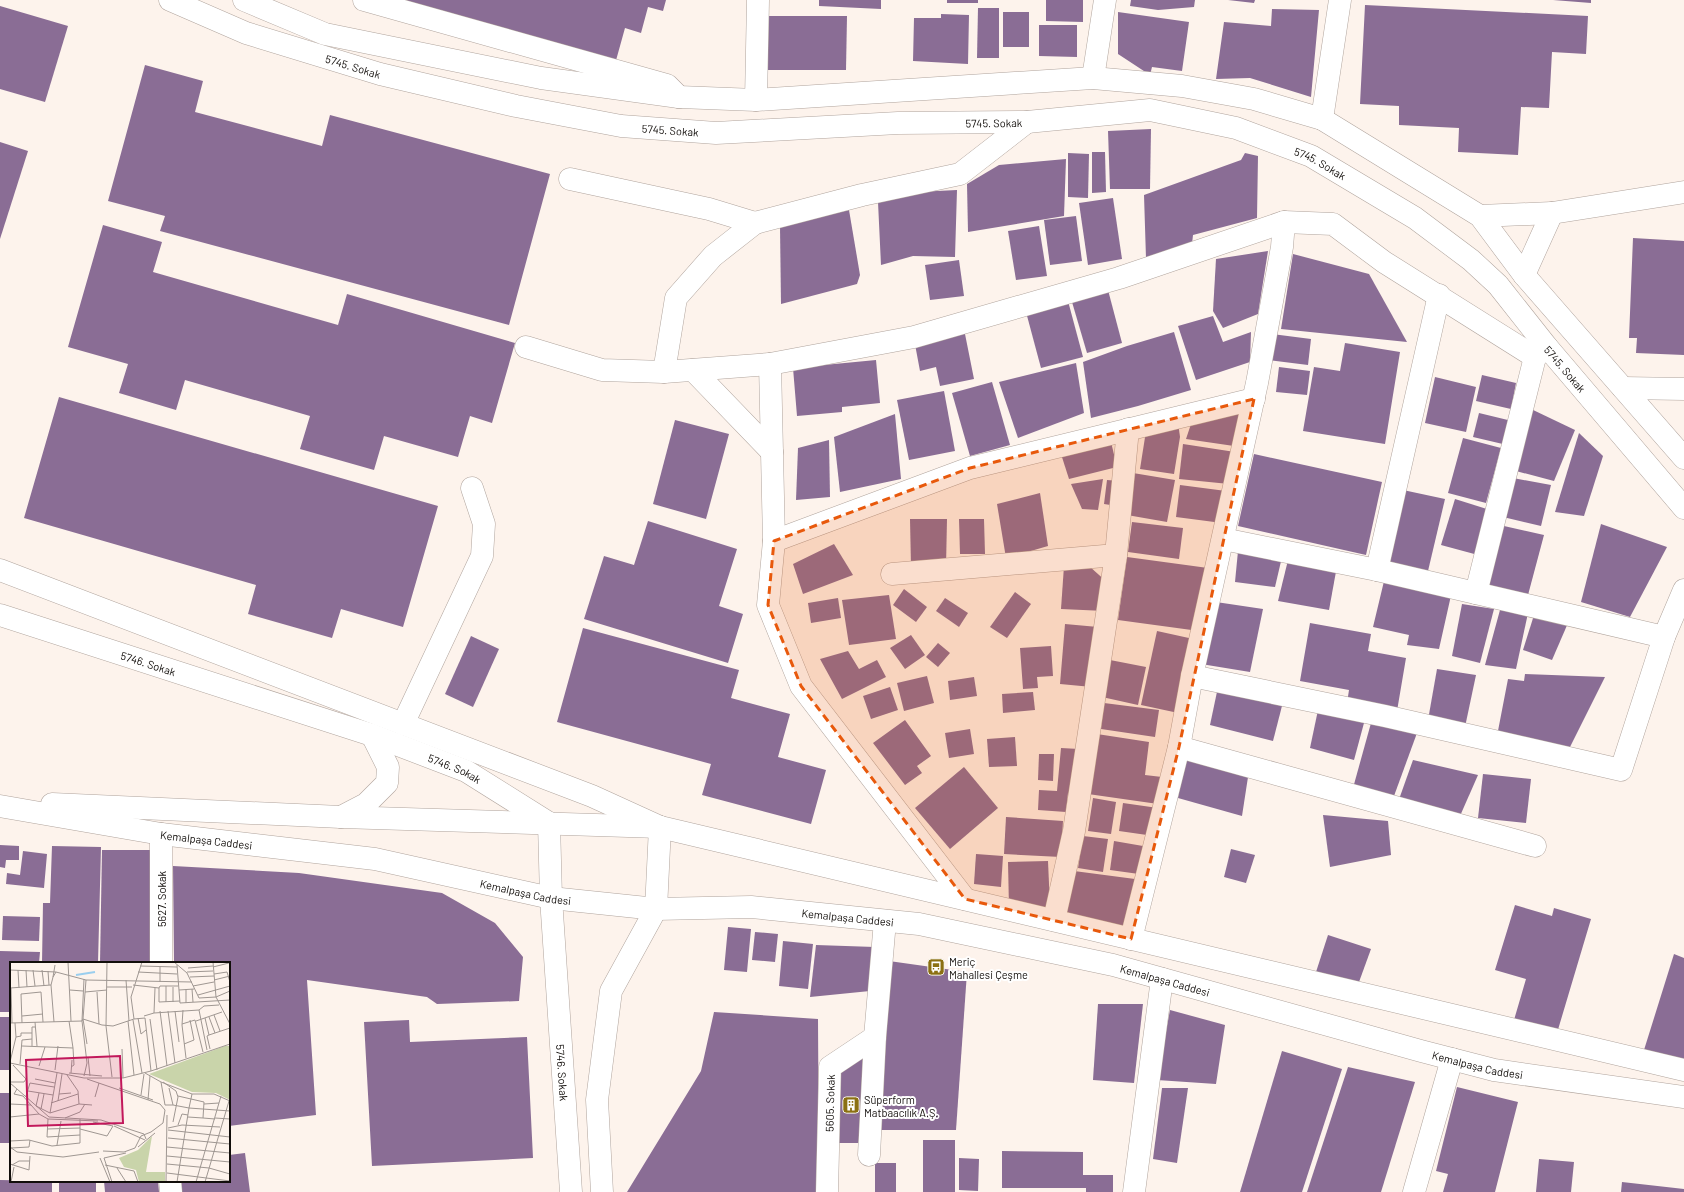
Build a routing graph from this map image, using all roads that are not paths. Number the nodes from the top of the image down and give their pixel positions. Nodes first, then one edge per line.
1 (170, 0) edge
2 (244, 0) edge
3 (364, 0) edge
4 (758, 0) edge
5 (1105, 0) edge
6 (1340, 0) edge
7 (1093, 78) junction
8 (678, 97) junction
9 (756, 100) junction
10 (1322, 119) junction
11 (1027, 122) junction
12 (570, 179) dead end
13 (1684, 192) edge
14 (1552, 213) junction
15 (1480, 216) junction
16 (1284, 222) junction
17 (755, 223) junction
18 (1524, 275) junction
19 (1439, 295) junction
20 (526, 347) dead end
21 (1541, 352) junction
22 (770, 364) junction
23 (693, 370) junction
24 (664, 372) junction
25 (1623, 388) junction
26 (1684, 389) edge
27 (1254, 399) junction
28 (1128, 429) junction
29 (772, 452) junction
30 (1684, 458) edge
31 (472, 488) dead end
32 (1684, 508) edge
33 (1222, 539) junction
34 (774, 541) junction
35 (1116, 555) junction
36 (0, 570) edge
37 (1377, 570) junction
38 (892, 574) dead end
39 (1684, 590) edge
40 (1476, 593) junction
41 (0, 615) edge
42 (1664, 637) junction
43 (1192, 676) junction
44 (403, 724) junction
45 (372, 735) junction
46 (1179, 747) junction
47 (0, 801) edge
48 (0, 806) edge
49 (341, 817) junction
50 (549, 823) junction
51 (660, 827) junction
52 (161, 834) junction
53 (1535, 846) dead end
54 (551, 898) junction
55 (965, 899) junction
56 (656, 909) junction
57 (1054, 920) junction
58 (885, 921) junction
59 (1131, 939) junction
60 (161, 962) edge
61 (1162, 979) junction
62 (875, 1038) junction
63 (1452, 1059) junction
64 (1684, 1070) edge
65 (1684, 1097) edge
66 (869, 1155) dead end
67 (170, 1182) edge
68 (171, 1192) edge
69 (571, 1192) edge
70 (602, 1192) edge
71 (827, 1192) edge
72 (1134, 1192) edge
73 (1414, 1192) edge

1 - 11 street, 5745. Sokak
2 - 8 street, 5745. Sokak
3 - 8 street
4 - 9 street
5 - 7 street
6 - 10 street
7 - 9 street, 5745. Sokak
7 - 10 street, 5745. Sokak
8 - 9 street, 5745. Sokak
10 - 15 street, 5745. Sokak
11 - 17 street
11 - 21 street, 5745. Sokak
12 - 17 street
13 - 14 street
14 - 15 street
14 - 18 street
15 - 18 street, 5745. Sokak
16 - 19 street
16 - 22 street
16 - 27 street
17 - 24 street
18 - 25 street, 5745. Sokak
19 - 21 street
19 - 37 street
20 - 24 street
21 - 32 street, 5745. Sokak
21 - 40 street
22 - 23 street
22 - 29 street
23 - 24 street
23 - 29 street
25 - 26 street
25 - 30 street, 5745. Sokak
27 - 28 street
27 - 33 street
28 - 34 street
28 - 35 street
29 - 34 street
31 - 44 street
33 - 37 street
33 - 43 street
34 - 55 street
35 - 38 street
35 - 57 street
36 - 44 street, 5746. Sokak
37 - 40 street
39 - 42 street
40 - 42 street
41 - 45 street, 5746. Sokak
42 - 43 street
43 - 46 street
44 - 51 street, 5746. Sokak
45 - 49 street
45 - 50 street, 5746. Sokak
46 - 53 street
46 - 59 street
47 - 49 street
48 - 52 street, Kemalpaşa Caddesi
49 - 50 street
50 - 51 street
50 - 54 street, 5746. Sokak
51 - 55 street
51 - 56 street
52 - 54 street, Kemalpaşa Caddesi
52 - 60 street, 5627. Sokak
54 - 56 street, Kemalpaşa Caddesi
54 - 69 street, 5746. Sokak
55 - 57 street
56 - 58 street, Kemalpaşa Caddesi
56 - 70 street
57 - 59 street
58 - 61 street, Kemalpaşa Caddesi
58 - 62 street
59 - 64 street
61 - 63 street, Kemalpaşa Caddesi
61 - 72 street
62 - 66 street
62 - 71 street, 5605. Sokak
63 - 65 street, Kemalpaşa Caddesi
63 - 73 street
67 - 68 street

